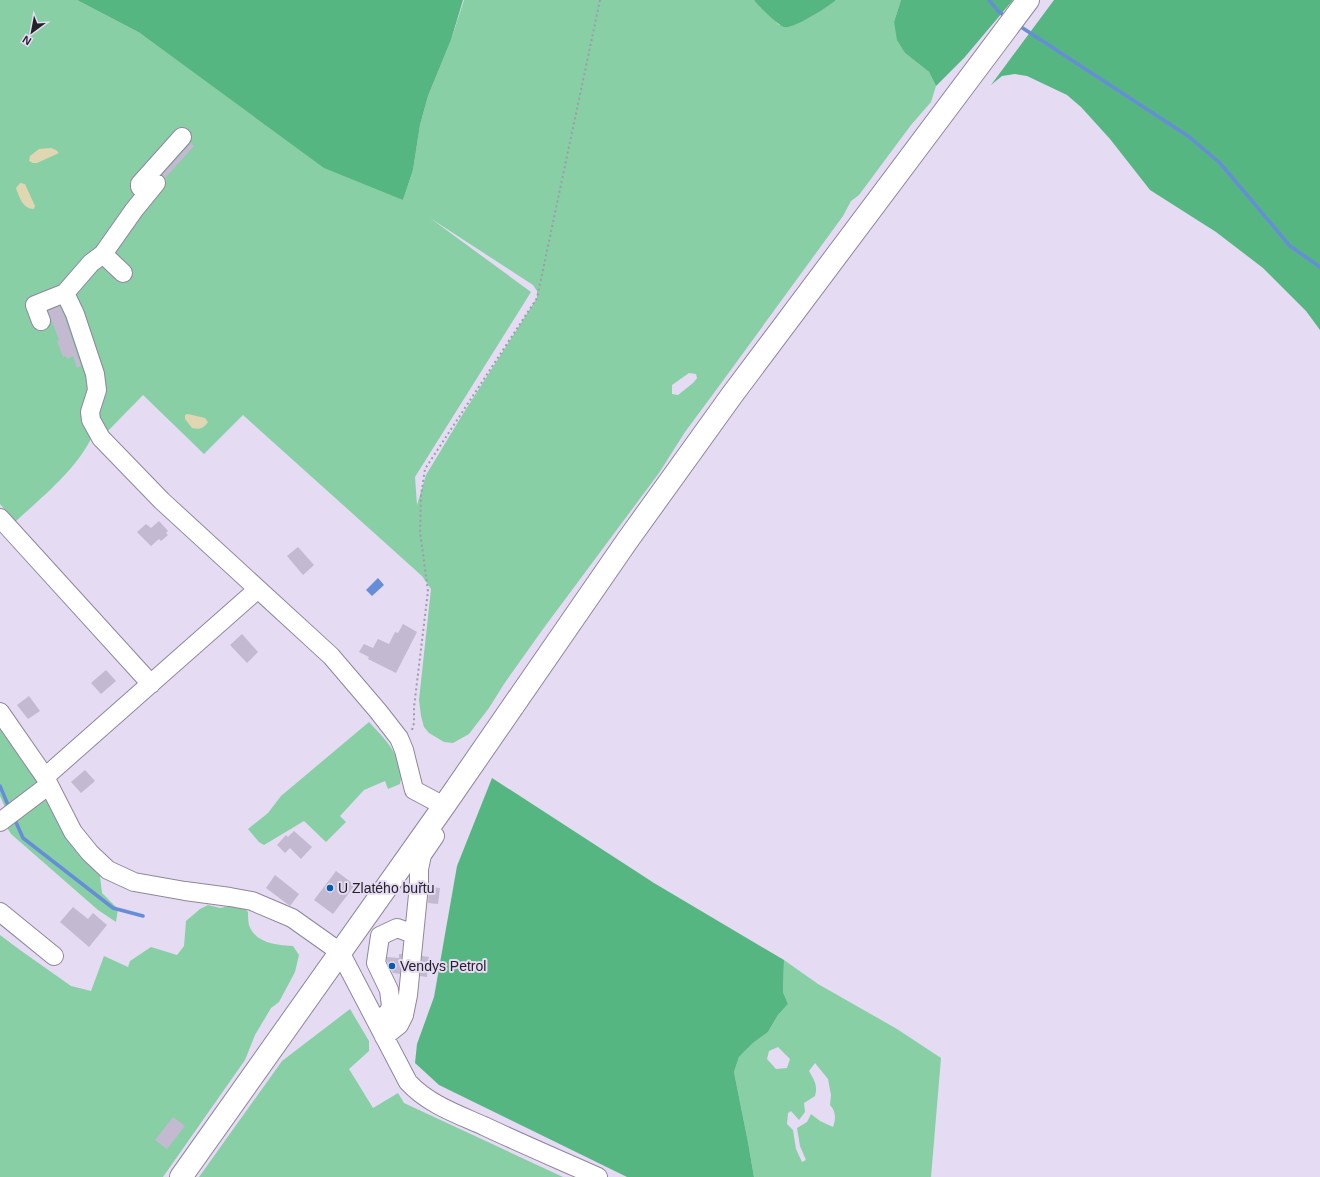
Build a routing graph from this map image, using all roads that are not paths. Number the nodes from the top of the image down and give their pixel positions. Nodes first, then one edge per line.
1 (1028, 0) edge
2 (182, 137) dead end
3 (102, 254) junction
4 (123, 273) dead end
5 (65, 293) junction
6 (41, 321) dead end
7 (0, 518) edge
8 (258, 590) junction
9 (530, 681) junction
10 (151, 684) junction
11 (0, 712) edge
12 (47, 781) junction
13 (444, 806) junction
14 (0, 822) edge
15 (0, 912) edge
16 (413, 935) junction
17 (340, 952) junction
18 (54, 956) dead end
19 (376, 1021) junction
20 (384, 1037) junction
21 (181, 1177) edge
22 (598, 1177) edge

1 - 9 main road
2 - 3 street
3 - 4 street
3 - 5 street
5 - 6 street
5 - 8 street
7 - 10 street
8 - 10 street
8 - 13 street
9 - 13 main road
9 - 16 street
10 - 12 street
11 - 12 street
12 - 14 street
12 - 17 street
13 - 17 main road
15 - 18 street
16 - 19 street
16 - 20 street
17 - 19 street
17 - 21 main road
19 - 20 street
20 - 22 street

